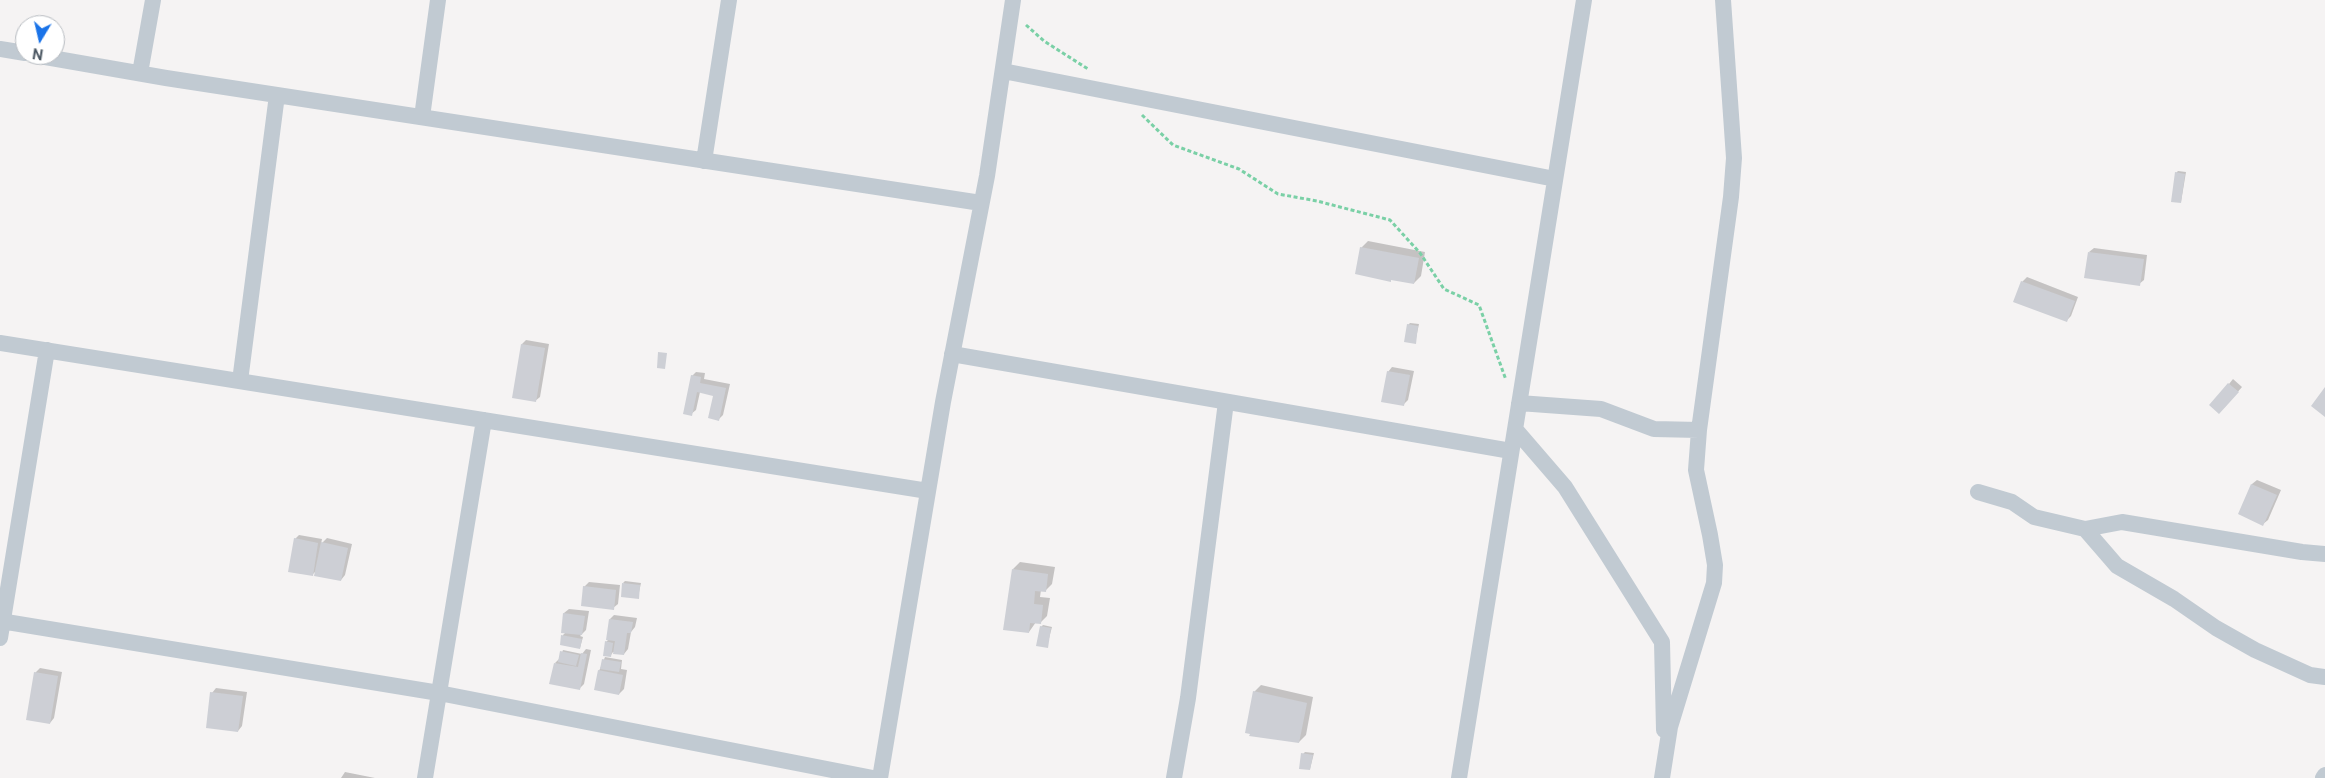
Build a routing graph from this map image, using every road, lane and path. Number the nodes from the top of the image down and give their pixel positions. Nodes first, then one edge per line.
1 (153, 0) edge
2 (438, 0) edge
3 (729, 0) edge
4 (1584, 0) edge
5 (1723, 0) edge
6 (1012, 6) edge
7 (0, 49) edge
8 (15, 52) edge
9 (65, 60) edge
10 (1003, 71) junction
11 (140, 73) junction
12 (1094, 73) dead end
13 (1118, 93) junction
14 (277, 95) junction
15 (422, 117) junction
16 (704, 161) junction
17 (1555, 179) junction
18 (981, 203) junction
19 (0, 343) edge
20 (47, 350) junction
21 (952, 354) junction
22 (240, 381) junction
23 (1507, 384) dead end
24 (1226, 402) junction
25 (1519, 403) junction
26 (484, 420) junction
27 (1515, 428) junction
28 (1699, 430) junction
29 (1511, 451) junction
30 (928, 491) junction
31 (1978, 492) dead end
32 (2085, 529) junction
33 (2325, 554) edge
34 (1, 621) edge
35 (0, 638) edge
36 (2325, 678) edge
37 (439, 693) junction
38 (1665, 758) junction
39 (425, 778) edge
40 (873, 778) edge
41 (880, 778) edge
42 (1174, 778) edge
43 (1459, 778) edge
44 (1662, 778) edge

1 - 11 street
2 - 15 street
3 - 16 street
4 - 17 street
5 - 28 street
6 - 10 street
6 - 12 path
7 - 8 street
9 - 11 street
10 - 13 street
10 - 18 street
11 - 14 street
13 - 17 street
13 - 23 path
14 - 15 street
14 - 22 street
15 - 16 street
16 - 18 street
17 - 25 street
18 - 21 street
19 - 20 street
20 - 22 street
20 - 34 street
21 - 24 street
21 - 30 street
22 - 26 street
24 - 29 street
24 - 42 street
25 - 27 street
25 - 28 street
26 - 30 street
26 - 37 street
27 - 29 street
27 - 38 street
28 - 38 street
29 - 43 street
30 - 41 street
31 - 32 street
32 - 33 street
32 - 36 street
34 - 35 street
34 - 37 street
37 - 39 street
37 - 40 street
38 - 44 street

